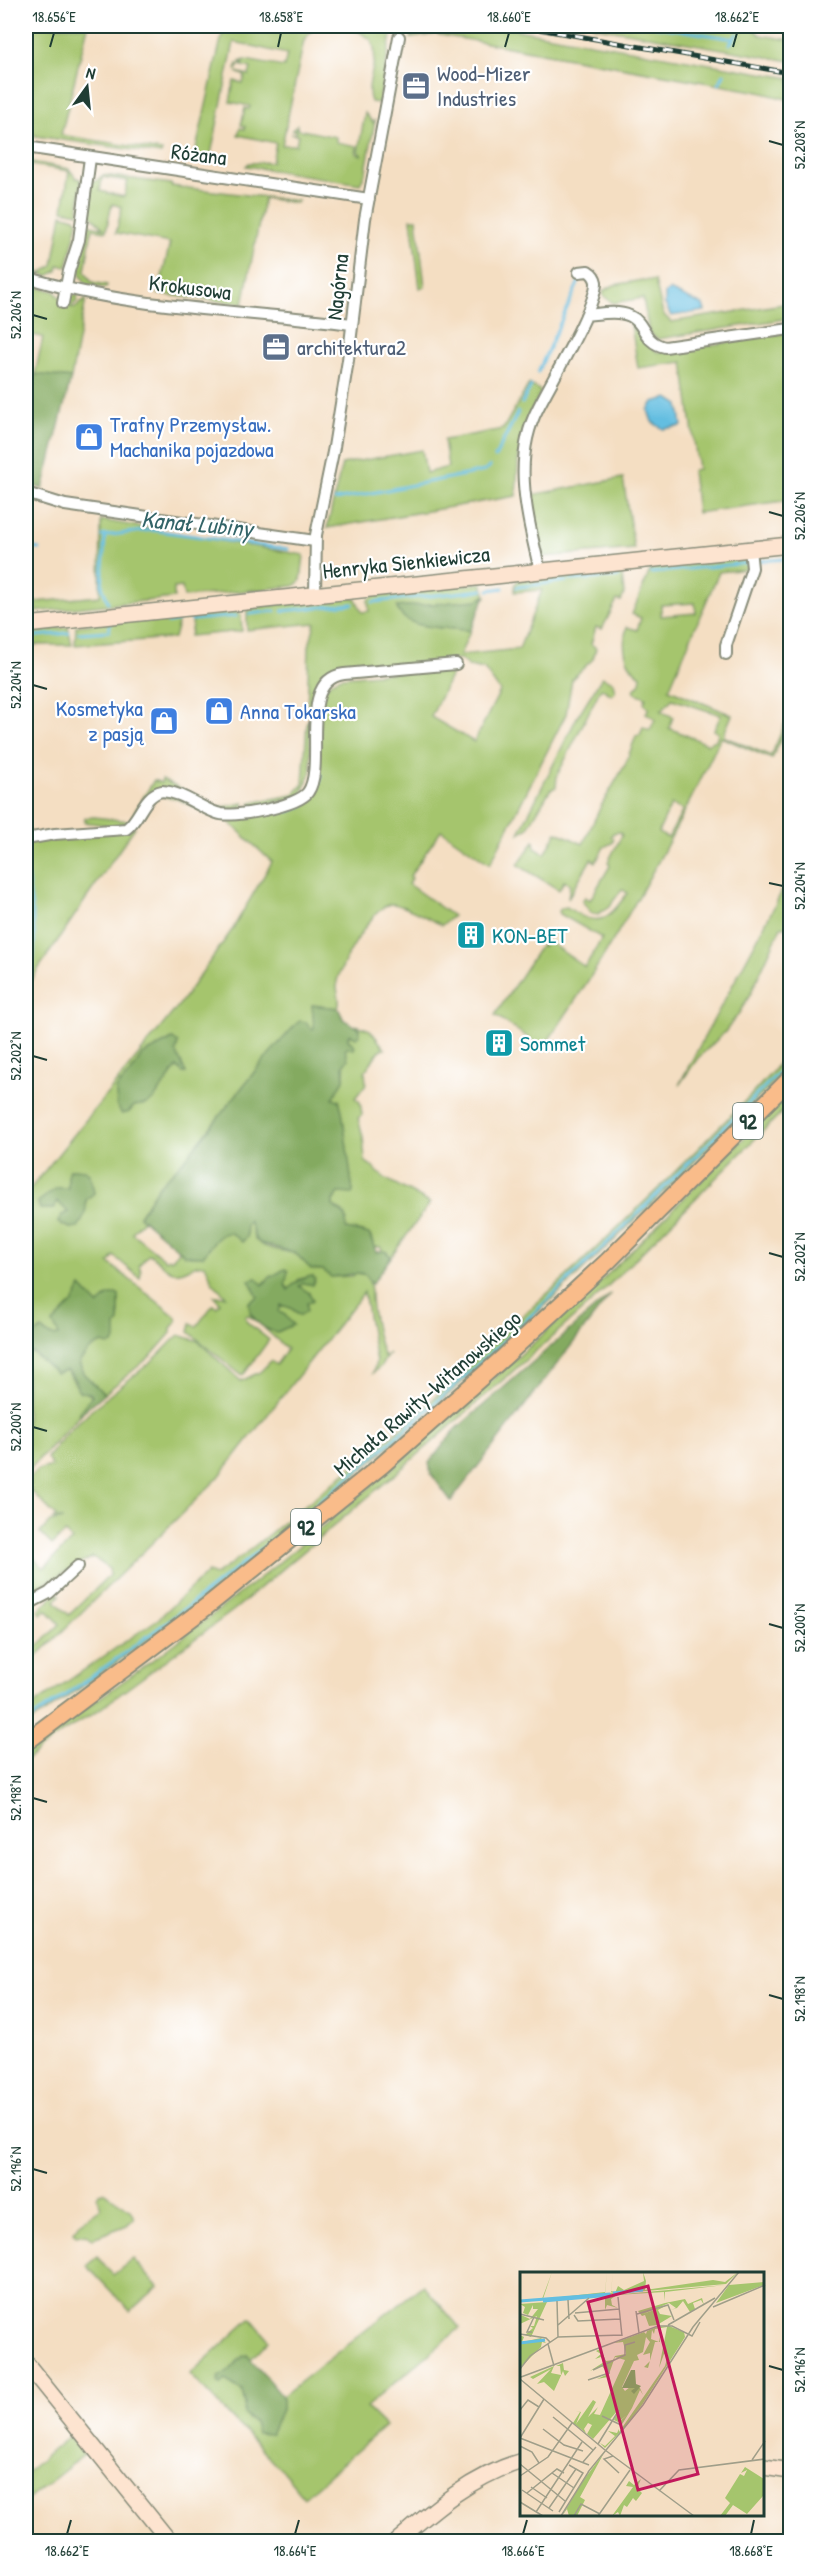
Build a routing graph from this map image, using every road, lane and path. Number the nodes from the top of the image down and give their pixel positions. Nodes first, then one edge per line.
1 (399, 37) dead end
2 (26, 147) edge
3 (90, 158) junction
4 (369, 199) junction
5 (579, 272) dead end
6 (26, 277) edge
7 (66, 288) junction
8 (63, 303) dead end
9 (586, 315) junction
10 (352, 324) junction
11 (790, 329) edge
12 (26, 493) edge
13 (315, 541) junction
14 (790, 545) edge
15 (750, 549) junction
16 (540, 571) junction
17 (315, 594) junction
18 (26, 625) edge
19 (726, 654) dead end
20 (456, 664) dead end
21 (26, 839) edge
22 (26, 916) edge
23 (26, 958) edge
24 (790, 1079) edge
25 (78, 1566) dead end
26 (26, 1605) edge
27 (66, 1709) junction
28 (26, 1733) edge
29 (26, 1742) edge
30 (26, 2363) edge
31 (520, 2462) edge
32 (765, 2467) edge
33 (790, 2471) edge
34 (170, 2541) edge
35 (396, 2541) edge

1 - 4 street, Nagórna
2 - 3 street, Różana
3 - 4 street, Różana
3 - 7 street
4 - 10 street, Nagórna
5 - 9 street
6 - 7 street, Krokusowa
7 - 8 street
7 - 10 street, Krokusowa
9 - 11 street
9 - 16 street
10 - 13 street, Nagórna
12 - 13 street
13 - 17 street, Nagórna
14 - 15 street, Henryka Sienkiewicza
15 - 16 street, Henryka Sienkiewicza
15 - 19 street
16 - 17 street, Henryka Sienkiewicza
17 - 18 street, Henryka Sienkiewicza
20 - 21 street
22 - 23 street
24 - 27 main road, Michała Rawity-Witanowskiego / 92
25 - 26 street
27 - 28 main road, Michała Rawity-Witanowskiego / 92
27 - 29 main road, Michała Rawity-Witanowskiego / 92
30 - 34 street
31 - 35 street
32 - 33 street

